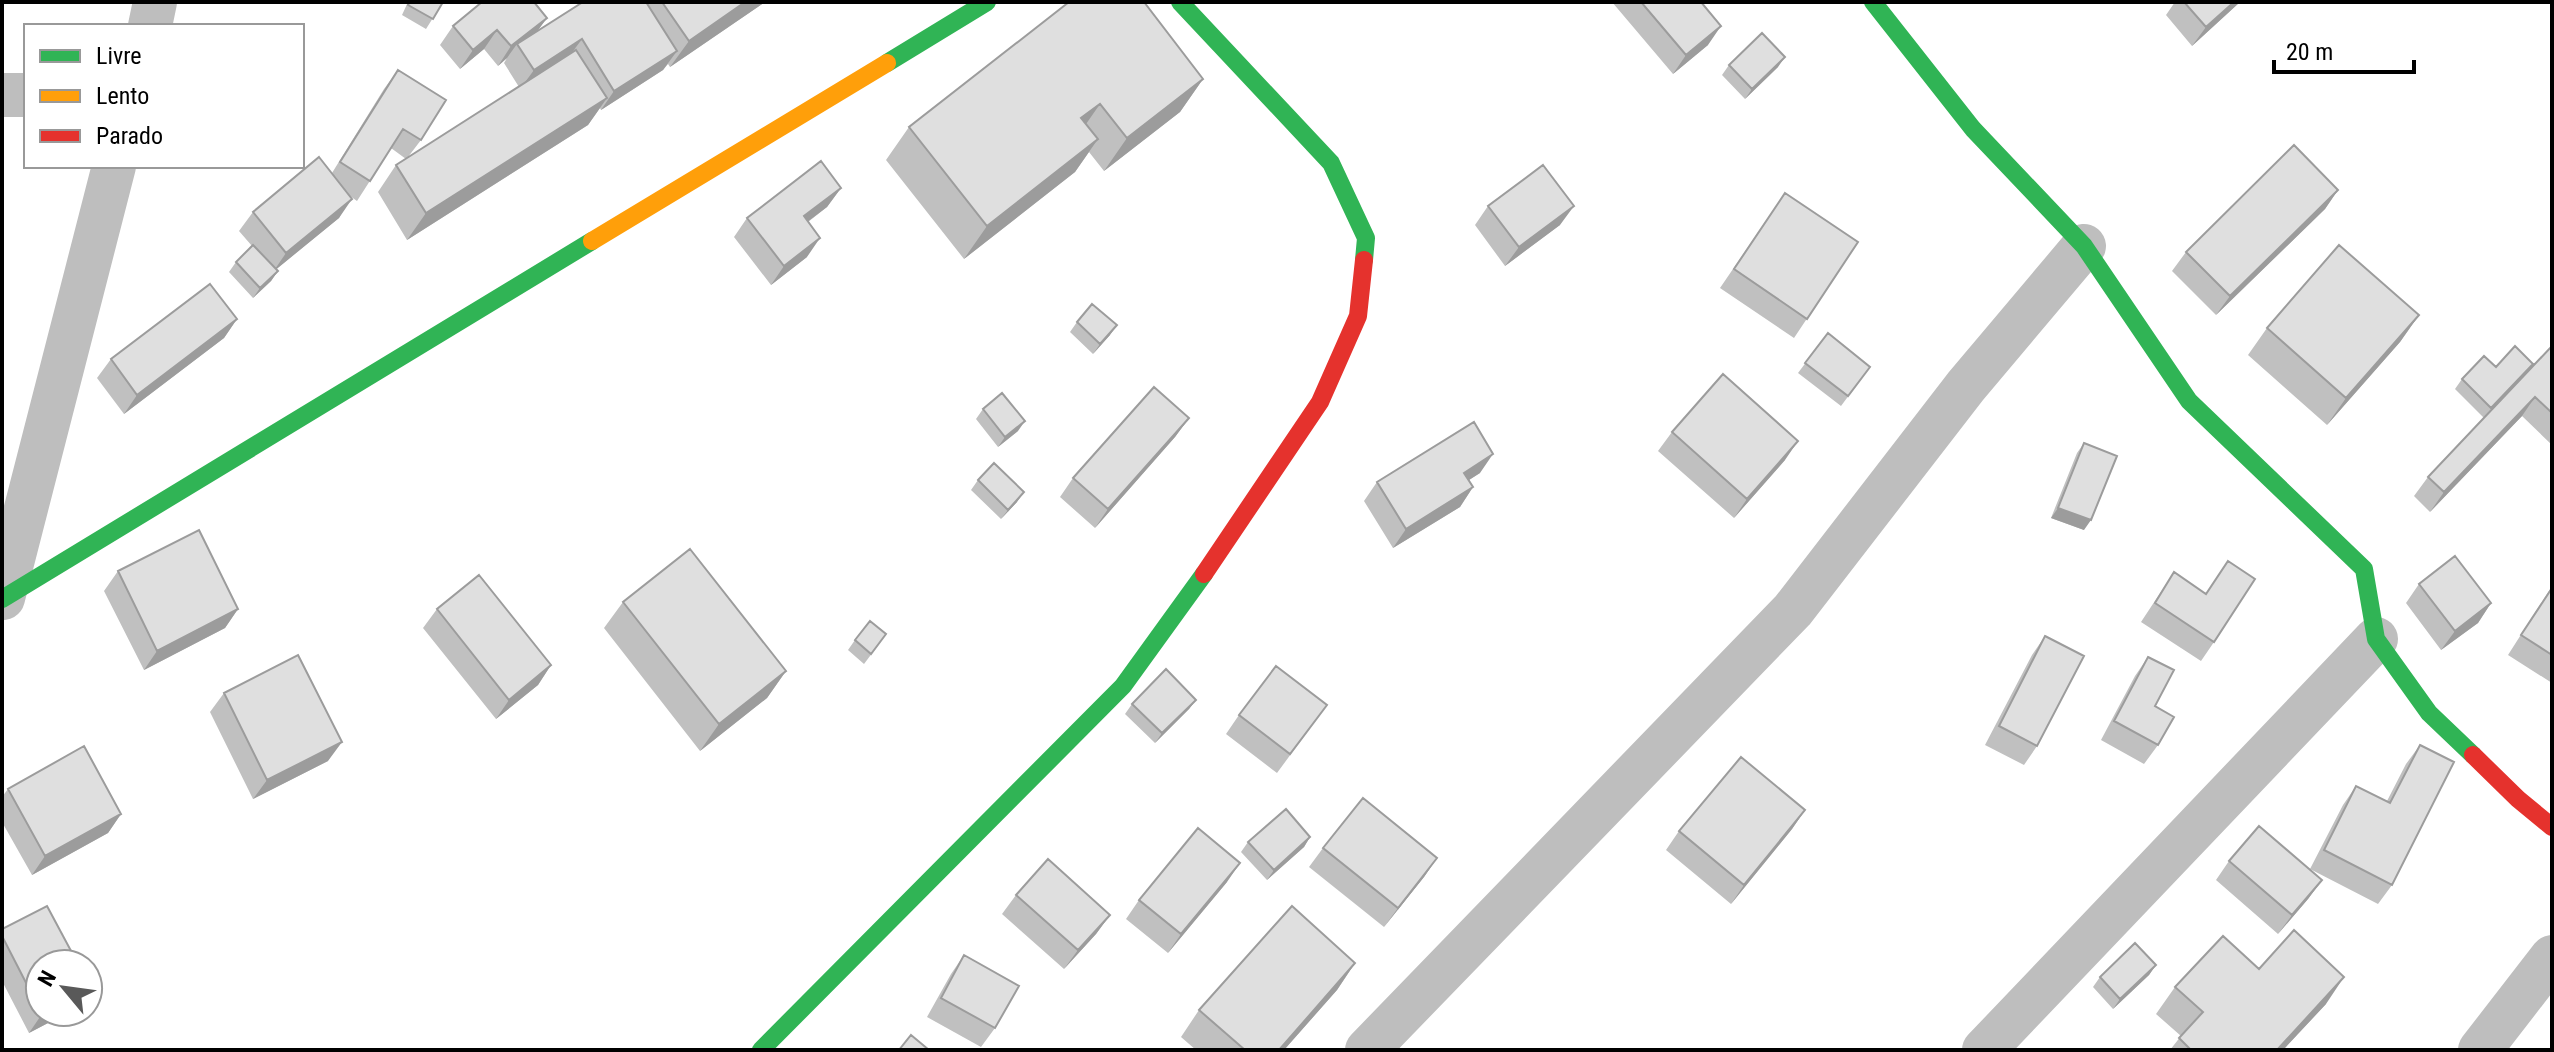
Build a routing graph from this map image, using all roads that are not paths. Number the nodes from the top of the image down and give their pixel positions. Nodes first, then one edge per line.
1 (155, 2) edge
2 (987, 2) edge
3 (1180, 2) edge
4 (1873, 2) edge
5 (150, 24) edge
6 (2, 95) edge
7 (24, 95) edge
8 (113, 168) edge
9 (2084, 246) junction
10 (2, 598) edge
11 (2376, 639) junction
12 (2552, 827) edge
13 (2552, 957) edge
14 (761, 1050) edge
15 (1367, 1050) edge
16 (1984, 1050) edge
17 (2480, 1050) edge

1 - 5 street
2 - 10 street
3 - 14 street
4 - 9 street
6 - 7 street
8 - 10 street
9 - 11 street
9 - 15 street
11 - 12 street
11 - 16 street
13 - 17 street

